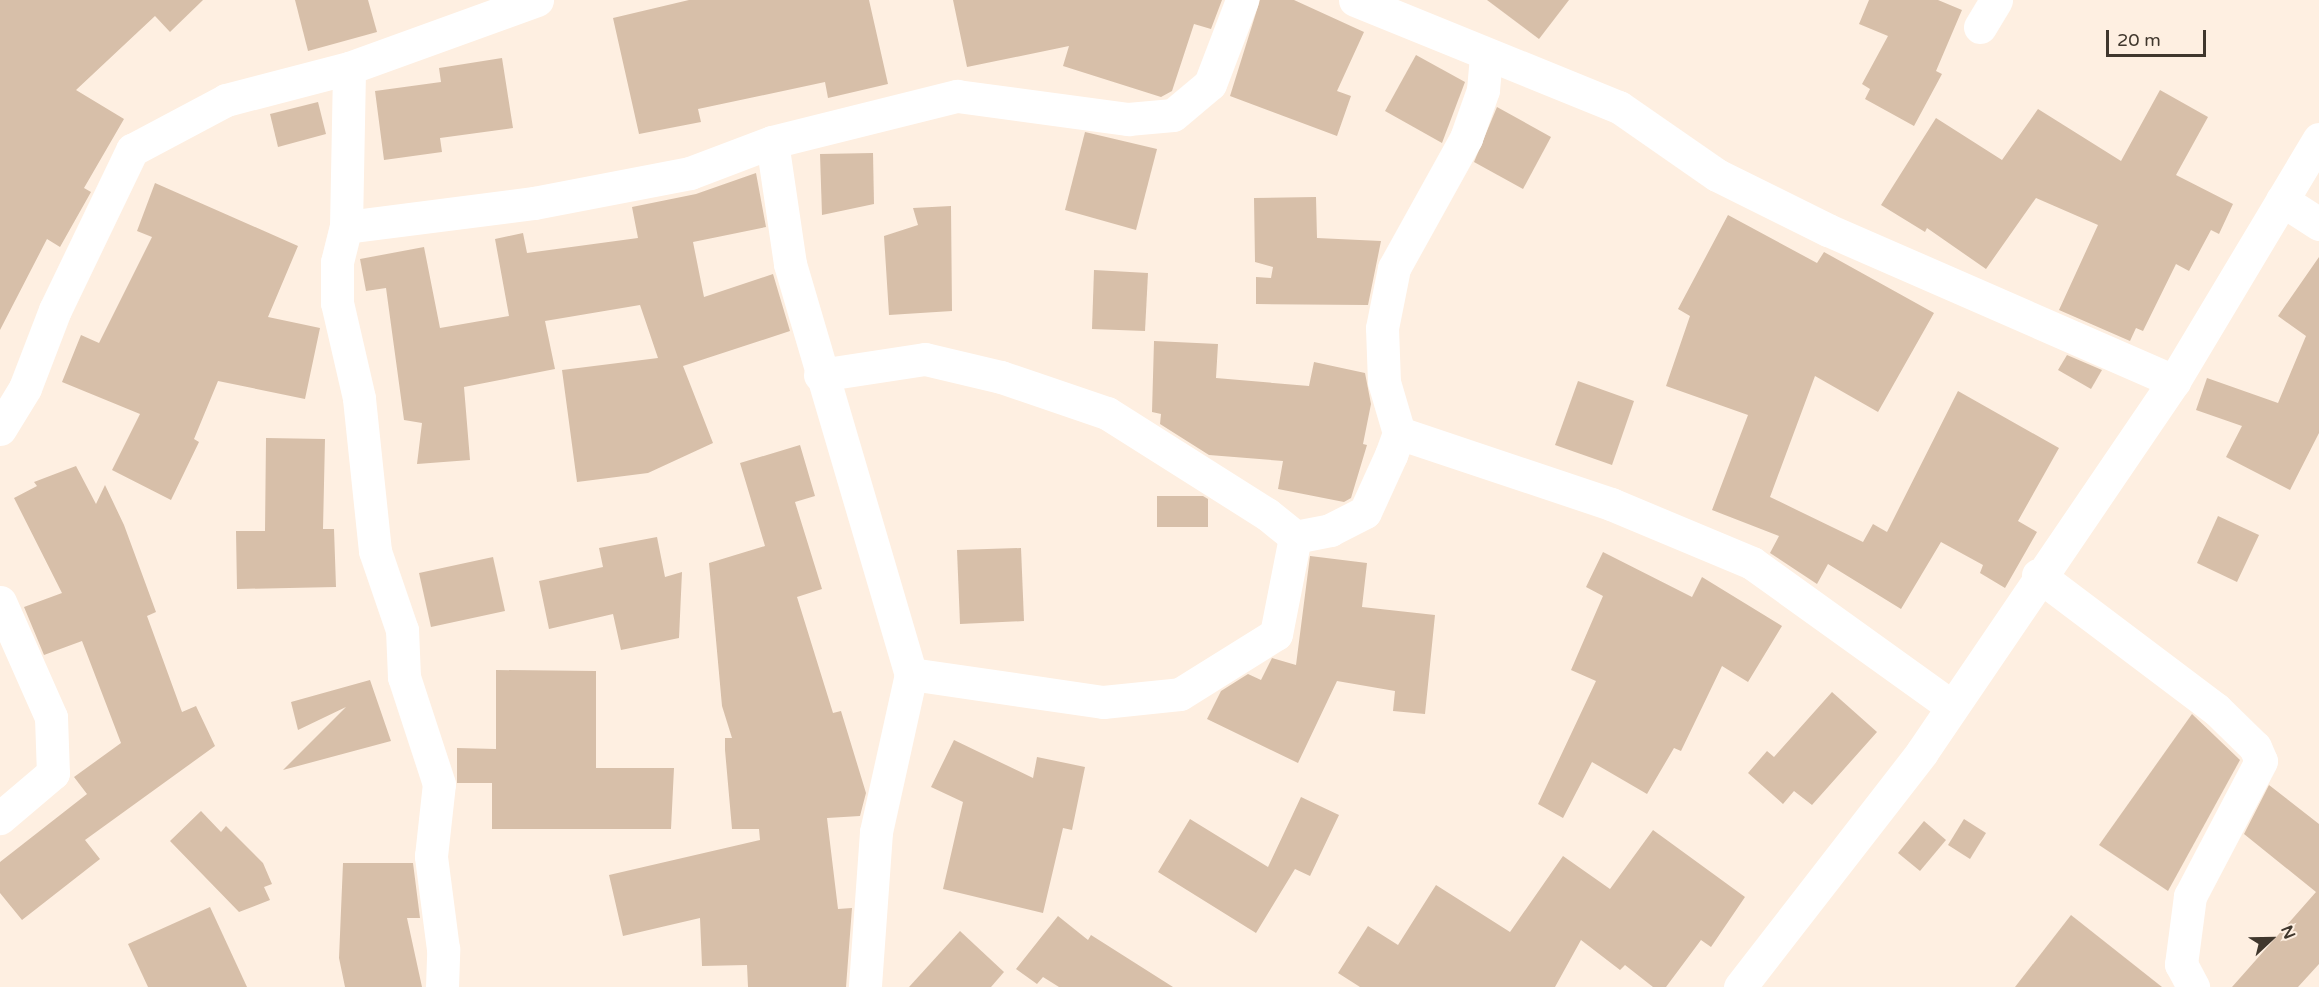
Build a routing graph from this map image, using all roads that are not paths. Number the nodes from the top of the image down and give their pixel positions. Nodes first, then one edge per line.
1 (537, 0) edge
2 (1242, 0) edge
3 (1355, 0) edge
4 (1486, 57) junction
5 (349, 68) junction
6 (2319, 139) edge
7 (772, 142) junction
8 (2282, 200) junction
9 (2319, 224) edge
10 (346, 227) junction
11 (820, 375) junction
12 (2174, 381) junction
13 (0, 429) edge
14 (1399, 433) junction
15 (1295, 537) junction
16 (2038, 575) junction
17 (0, 602) edge
18 (911, 674) junction
19 (1951, 706) junction
20 (0, 818) edge
21 (442, 987) edge
22 (865, 987) edge
23 (1740, 987) edge
24 (2193, 987) edge

1 - 5 street
2 - 7 street
3 - 4 street
4 - 12 street
4 - 14 street
5 - 10 street
5 - 13 street
6 - 8 street
7 - 10 street
7 - 11 street
8 - 9 street
8 - 12 street
10 - 21 street
11 - 15 street
11 - 18 street
12 - 16 street
14 - 15 street
14 - 19 street
15 - 18 street
16 - 19 street
16 - 24 street
17 - 20 street
18 - 22 street
19 - 23 street

